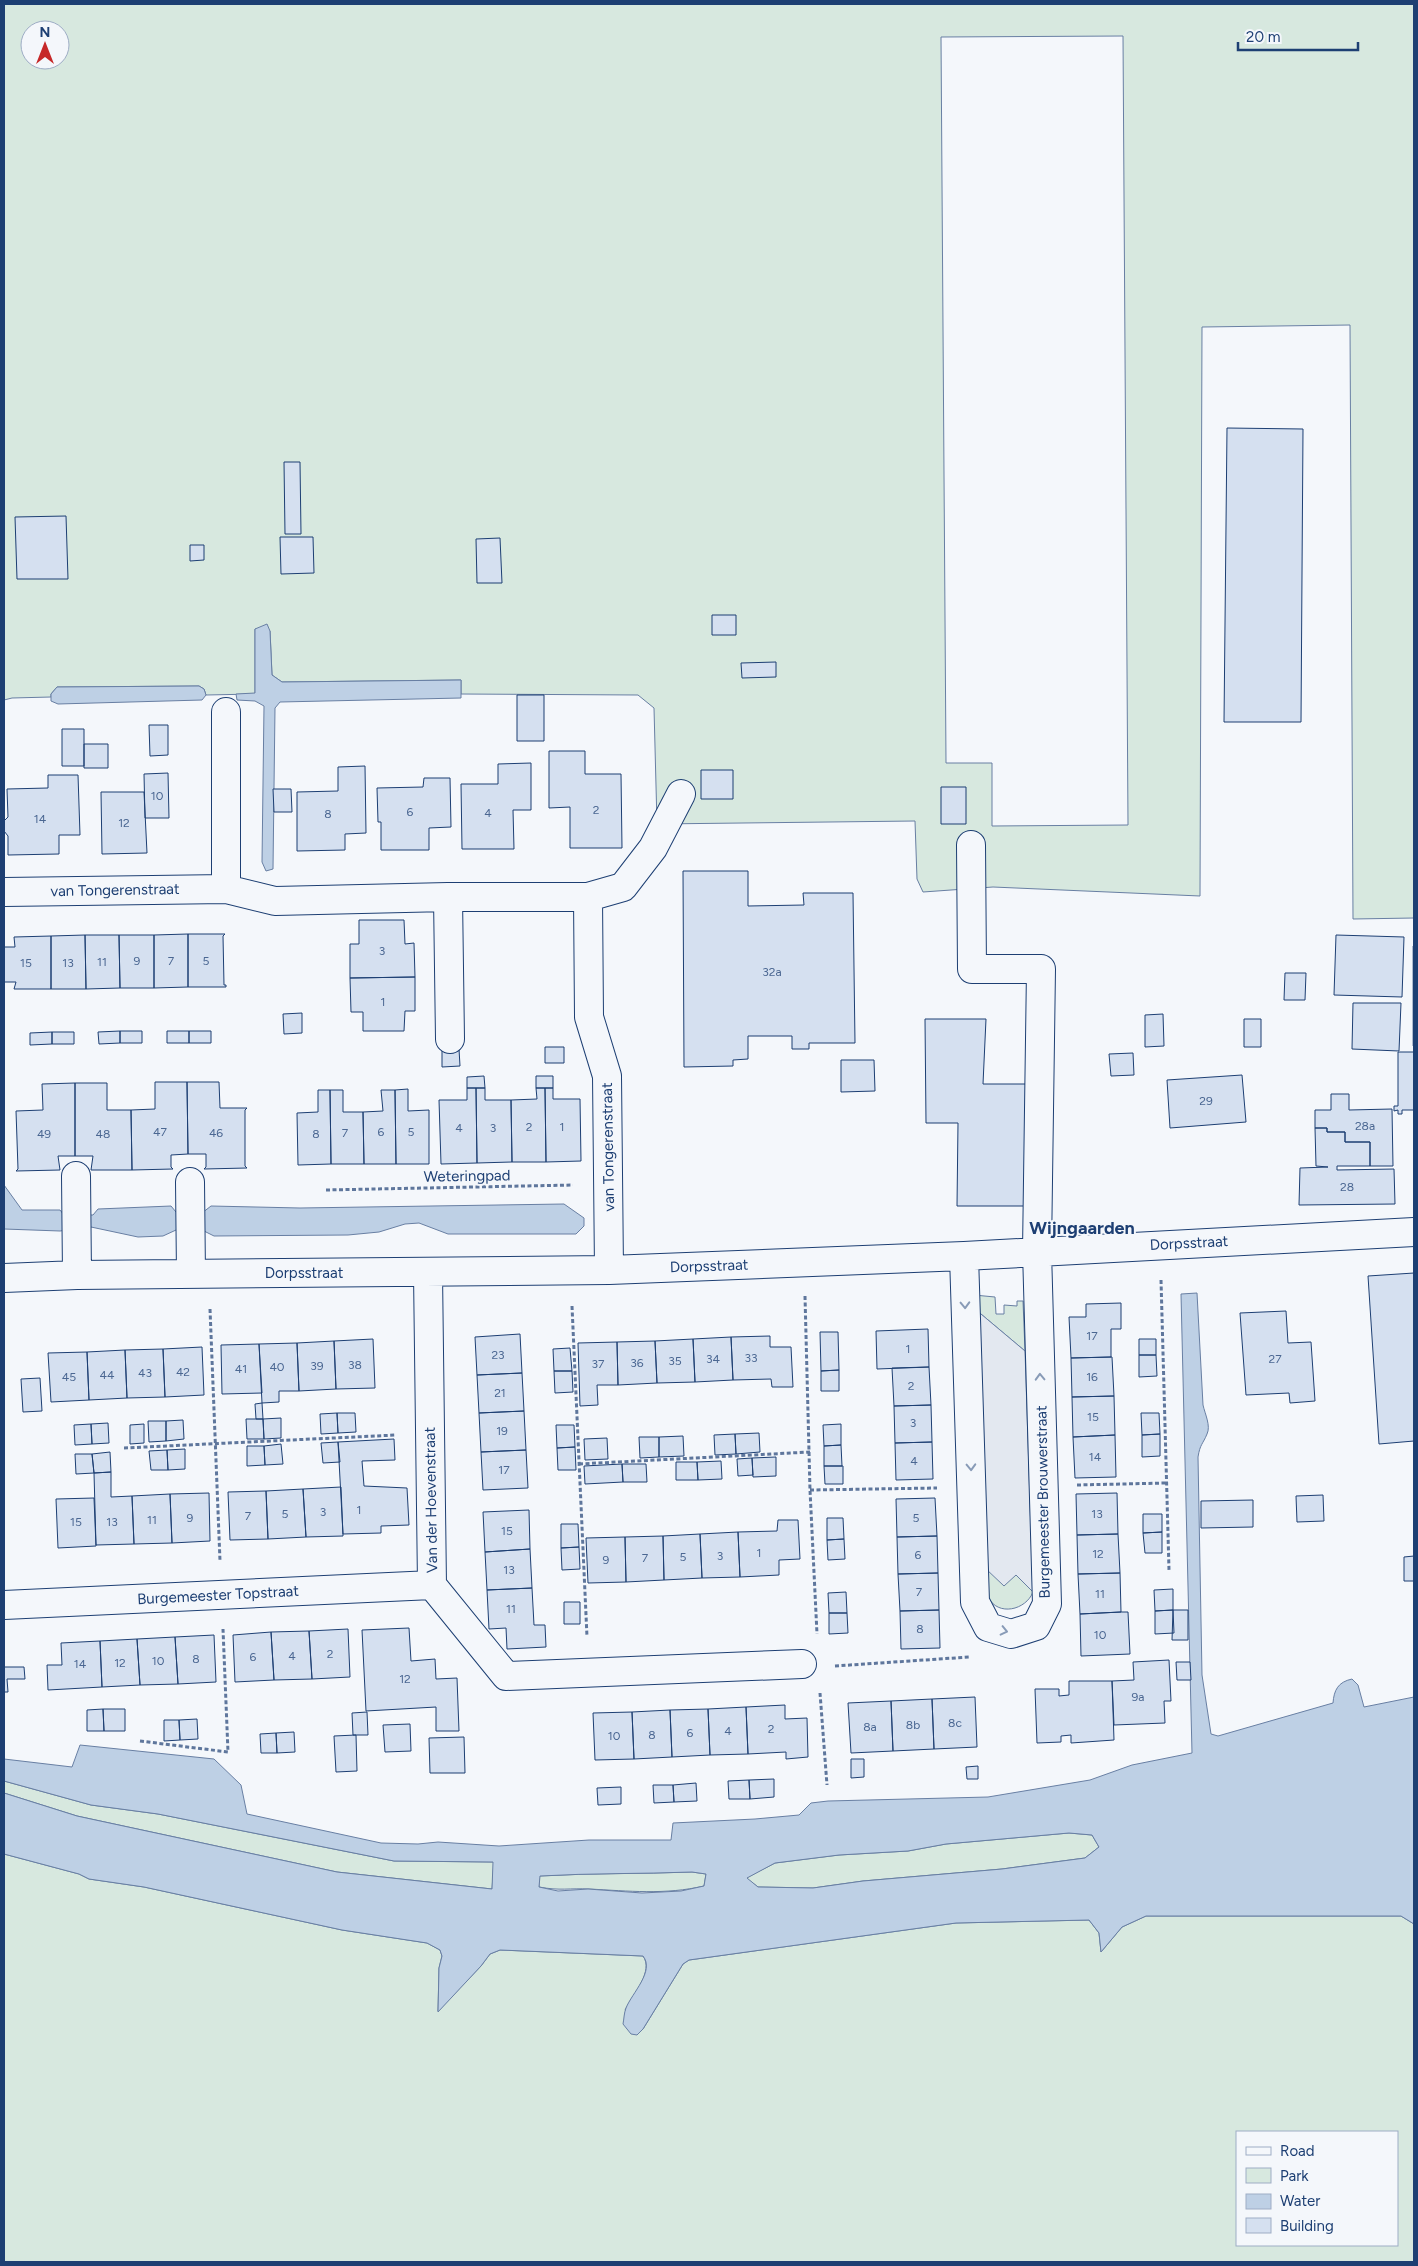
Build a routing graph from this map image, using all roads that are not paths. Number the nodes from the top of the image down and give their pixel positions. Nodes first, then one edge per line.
1 (226, 712) dead end
2 (681, 794) dead end
3 (971, 845) dead end
4 (226, 888) junction
5 (4, 892) edge
6 (448, 897) junction
7 (588, 897) junction
8 (450, 1039) dead end
9 (76, 1176) dead end
10 (190, 1192) dead end
11 (1414, 1232) edge
12 (1037, 1250) junction
13 (964, 1256) junction
14 (609, 1270) junction
15 (428, 1272) junction
16 (77, 1274) junction
17 (200, 1274) junction
18 (4, 1278) edge
19 (432, 1585) junction
20 (4, 1606) edge
21 (810, 1665) road end

1 - 4 street
2 - 7 street
3 - 12 street, Burgemeester Brouwerstraat
4 - 5 street, van Tongerenstraat
4 - 6 street, van Tongerenstraat
6 - 7 street, van Tongerenstraat
6 - 8 street
7 - 14 street, van Tongerenstraat
9 - 16 street
10 - 17 street
11 - 12 street, Dorpsstraat
12 - 13 street, Dorpsstraat
13 -> 12 street, Burgemeester Brouwerstraat
13 - 14 street, Dorpsstraat
14 - 15 street, Dorpsstraat
15 - 17 street, Dorpsstraat
15 - 19 street, Van der Hoevenstraat
16 - 17 street, Dorpsstraat
16 - 18 street, Dorpsstraat
19 - 20 street, Burgemeester Topstraat
19 - 21 street, Van der Hoevenstraat

